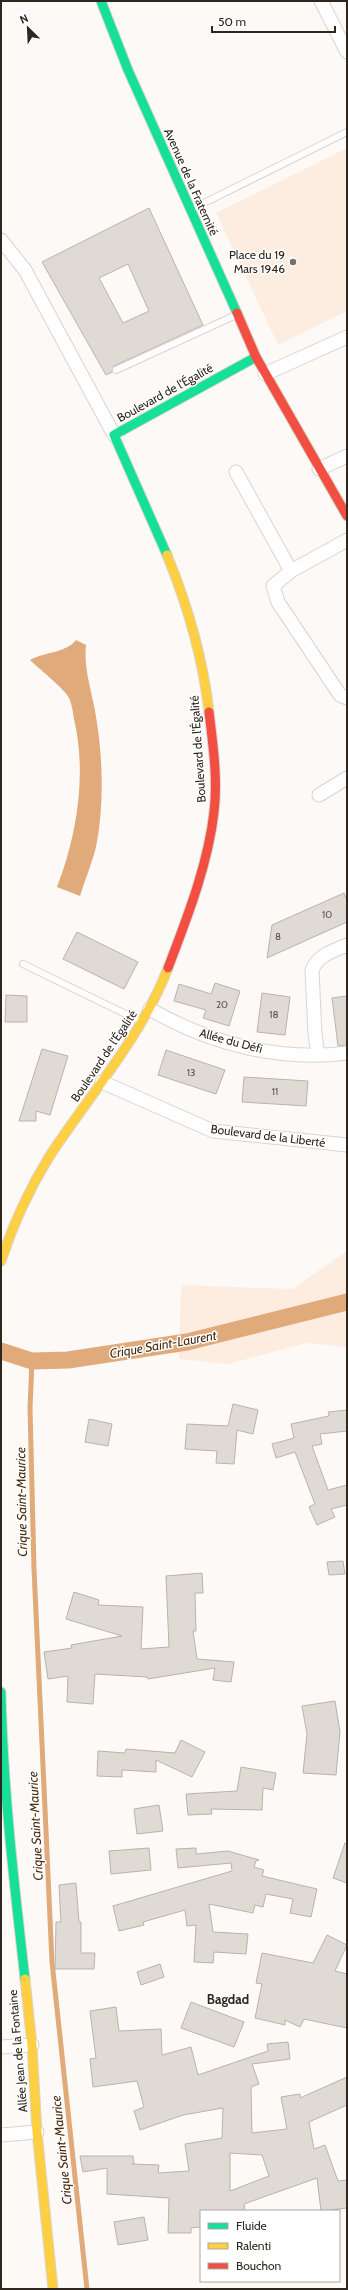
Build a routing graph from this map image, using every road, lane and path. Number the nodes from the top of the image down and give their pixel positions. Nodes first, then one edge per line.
1 (101, 1) edge
2 (321, 1) edge
3 (347, 52) edge
4 (347, 132) edge
5 (190, 210) junction
6 (1, 240) edge
7 (237, 314) junction
8 (347, 337) edge
9 (256, 357) junction
10 (116, 370) dead end
11 (265, 374) junction
12 (114, 435) junction
13 (347, 456) edge
14 (319, 469) junction
15 (236, 472) dead end
16 (347, 516) edge
17 (347, 540) edge
18 (291, 571) junction
19 (347, 698) edge
20 (347, 778) edge
21 (319, 795) dead end
22 (347, 945) edge
23 (23, 964) dead end
24 (150, 1010) junction
25 (141, 1022) junction
26 (347, 1053) edge
27 (318, 1056) junction
28 (102, 1082) junction
29 (347, 1145) edge
30 (1, 1262) edge
31 (1, 1692) edge
32 (32, 2045) junction
33 (1, 2047) edge
34 (37, 2132) junction
35 (1, 2135) edge
36 (53, 2289) edge

1 - 5 street, Avenue de la Fraternité
2 - 3 street
4 - 5 lane
5 - 7 street, Avenue de la Fraternité
6 - 12 street
7 - 9 street, Avenue de la Fraternité
7 - 10 lane
8 - 11 street
9 - 11 street, Avenue de la Fraternité
9 - 12 street, Boulevard de l'Égalité
11 - 14 street, Avenue de la Fraternité
12 - 24 street, Boulevard de l'Égalité
13 - 14 street
14 - 16 street, Avenue de la Fraternité
15 - 18 street
17 - 18 street
18 - 19 street
20 - 21 street
22 - 27 street
23 - 25 lane
24 - 25 street, Boulevard de l'Égalité
24 - 27 street, Allée du Défi
25 - 28 street, Boulevard de l'Égalité
26 - 27 street, Allée du Défi
28 - 29 street, Boulevard de la Liberté
28 - 30 street, Boulevard de l'Égalité
31 - 32 street, Allée Jean de la Fontaine
32 - 33 street
32 - 34 street, Allée Jean de la Fontaine
34 - 35 street
34 - 36 street, Allée Jean de la Fontaine

